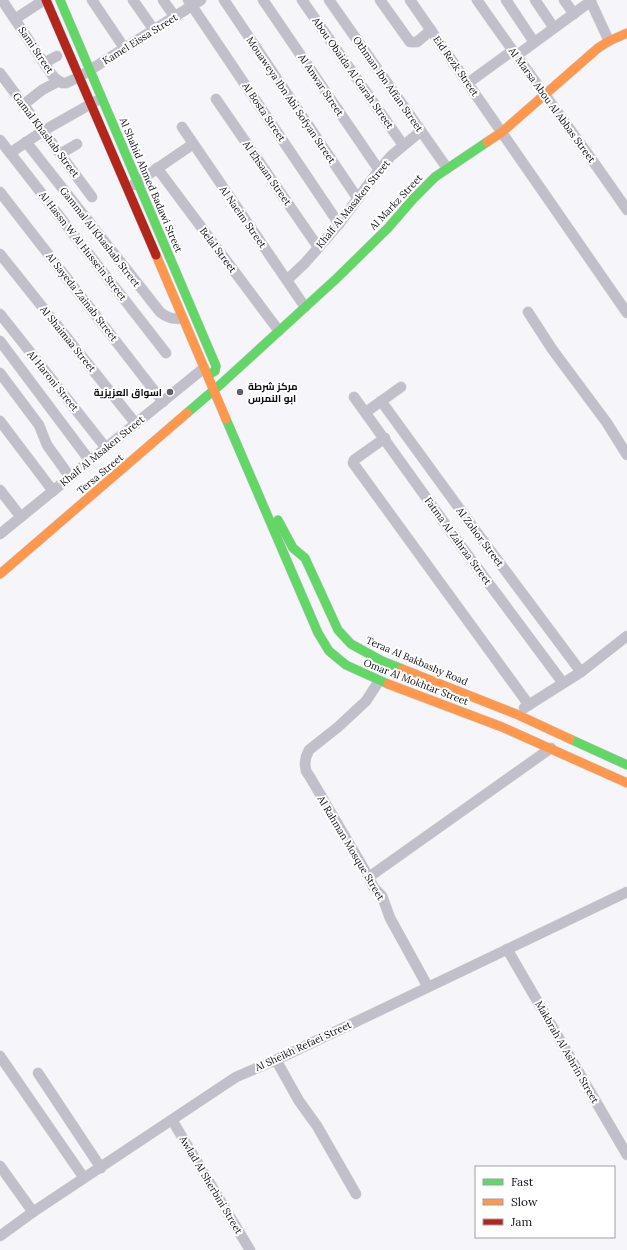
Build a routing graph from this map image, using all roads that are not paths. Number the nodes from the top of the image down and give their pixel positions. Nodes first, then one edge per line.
1 (2, 0) edge
2 (45, 0) edge
3 (60, 0) edge
4 (92, 0) edge
5 (133, 0) edge
6 (162, 0) edge
7 (201, 0) edge
8 (224, 0) edge
9 (263, 0) edge
10 (302, 0) edge
11 (329, 0) edge
12 (380, 0) edge
13 (410, 0) edge
14 (477, 0) edge
15 (506, 0) edge
16 (535, 0) edge
17 (564, 0) edge
18 (590, 1) edge
19 (190, 3) edge
20 (574, 14) junction
21 (175, 17) junction
22 (15, 19) junction
23 (554, 28) junction
24 (154, 30) junction
25 (431, 30) junction
26 (627, 33) edge
27 (608, 41) junction
28 (534, 42) junction
29 (124, 49) junction
30 (514, 53) junction
31 (57, 56) dead end
32 (44, 63) junction
33 (90, 71) junction
34 (0, 73) edge
35 (79, 77) junction
36 (59, 82) junction
37 (468, 83) junction
38 (545, 95) junction
39 (102, 98) junction
40 (216, 100) dead end
41 (91, 104) junction
42 (23, 105) junction
43 (182, 127) dead end
44 (43, 131) junction
45 (421, 131) junction
46 (502, 132) junction
47 (0, 140) edge
48 (26, 142) junction
49 (77, 144) dead end
50 (193, 144) junction
51 (403, 145) junction
52 (10, 153) junction
53 (60, 154) junction
54 (157, 168) junction
55 (447, 168) junction
56 (379, 170) junction
57 (137, 182) junction
58 (128, 188) junction
59 (0, 192) edge
60 (92, 197) dead end
61 (358, 200) junction
62 (627, 210) edge
63 (339, 224) junction
64 (318, 247) junction
65 (0, 254) edge
66 (287, 280) junction
67 (305, 307) junction
68 (528, 312) dead end
69 (627, 313) edge
70 (0, 314) edge
71 (182, 318) junction
72 (279, 331) junction
73 (0, 341) edge
74 (166, 353) dead end
75 (206, 371) junction
76 (0, 373) edge
77 (401, 386) dead end
78 (214, 391) junction
79 (354, 397) dead end
80 (381, 401) junction
81 (163, 402) junction
82 (366, 412) junction
83 (0, 421) edge
84 (136, 424) junction
85 (385, 438) junction
86 (106, 448) junction
87 (627, 455) edge
88 (90, 461) junction
89 (70, 477) junction
90 (0, 490) edge
91 (53, 491) junction
92 (263, 506) junction
93 (21, 518) junction
94 (0, 534) edge
95 (0, 574) edge
96 (627, 636) edge
97 (581, 672) junction
98 (379, 681) junction
99 (563, 683) junction
100 (529, 705) junction
101 (507, 718) junction
102 (551, 748) junction
103 (586, 755) junction
104 (627, 765) edge
105 (625, 779) edge
106 (369, 877) junction
107 (627, 892) edge
108 (506, 950) junction
109 (428, 987) junction
110 (0, 1056) edge
111 (276, 1060) junction
112 (38, 1073) dead end
113 (172, 1120) junction
114 (627, 1155) edge
115 (0, 1166) edge
116 (101, 1168) junction
117 (84, 1178) junction
118 (356, 1194) dead end
119 (33, 1212) junction
120 (0, 1236) edge
121 (250, 1250) edge

1 - 22 street, Sami Street
2 - 22 street
2 - 35 street
3 - 33 street, Al Shahid Ahmed Badawi Street
4 - 29 street
5 - 24 street
6 - 21 street
7 - 19 street, Kamel Eissa Street
8 - 61 street, Mouaweya Ibn Abi Sofyan Street
9 - 56 street, Al Anwar Street
10 - 51 street, Abou Obaida Al Garah Street
11 - 45 street, Othman Ibn Affan Street
12 - 25 street
13 - 25 street, Eid Rezk Street
14 - 30 street, Al Marsa Abou Al Abbas Street
15 - 28 street
16 - 23 street
17 - 20 street
18 - 20 street
18 - 27 street
19 - 21 street, Kamel Eissa Street
19 - 63 street, Al Bosta Street
20 - 23 street
21 - 24 street, Kamel Eissa Street
22 - 32 street, Sami Street
23 - 28 street
24 - 29 street, Kamel Eissa Street
25 - 37 street, Eid Rezk Street
26 - 27 street, Al Markz Street
27 - 38 street, Al Markz Street
28 - 30 street
29 - 33 street, Kamel Eissa Street
30 - 37 street
30 - 38 street, Al Marsa Abou Al Abbas Street
31 - 32 street
32 - 36 street, Sami Street
33 - 35 street, Kamel Eissa Street
33 - 39 street, Al Shahid Ahmed Badawi Street
34 - 42 street, Gamal Khashab Street
35 - 36 street, Sami Street
35 - 41 street
36 - 42 street
37 - 46 street, Eid Rezk Street
38 - 46 street, Al Markz Street
38 - 62 street, Al Marsa Abou Al Abbas Street
39 - 41 street
39 - 57 street, Al Shahid Ahmed Badawi Street
40 - 64 street, Al Ehsaan Street
41 - 44 street
41 - 58 street
42 - 44 street, Gamal Khashab Street
43 - 50 street, Al Naeim Street
44 - 48 street
44 - 53 street, Gamal Khashab Street
45 - 51 street, Khalf Al Masaken Street
45 - 55 street, Othman Ibn Affan Street
46 - 55 street, Al Markz Street
46 - 69 street, Eid Rezk Street
47 - 52 street, Al Hassn W Al Hussein Street
48 - 52 street
48 - 71 street, Gammal Al Khashab Street
49 - 53 street
50 - 54 street
50 - 66 street, Al Naeim Street
51 - 56 street, Khalf Al Masaken Street
52 - 74 street, Al Hassn W Al Hussein Street
53 - 60 street, Gamal Khashab Street
54 - 57 street
54 - 72 street, Belal Street
55 - 67 street, Al Markz Street
56 - 61 street, Khalf Al Masaken Street
57 - 58 street
57 - 75 street, Al Shahid Ahmed Badawi Street
58 - 71 street
59 - 81 street, Al Sayeda Zainab Street
61 - 63 street, Khalf Al Masaken Street
63 - 64 street, Khalf Al Masaken Street
64 - 66 street, Khalf Al Masaken Street
65 - 84 street, Al Shaimaa Street
66 - 67 street, Al Naeim Street
67 - 72 street, Al Markz Street
68 - 87 street
70 - 86 street, Al Haroni Street
71 - 75 street
72 - 78 street, Al Markz Street
73 - 88 street
75 - 78 street
75 - 81 street, Khalf Al Msaken Street
76 - 89 street
77 - 80 street
78 - 92 street, Omar Al Mokhtar Street
78 - 95 street, Tersa Street
79 - 82 street, Fatma Al Zahraa Street
80 - 82 street
80 - 97 street, Al Zohor Street
81 - 84 street, Khalf Al Msaken Street
82 - 85 street, Fatma Al Zahraa Street
83 - 91 street
84 - 86 street, Khalf Al Msaken Street
85 - 99 street, Fatma Al Zahraa Street
85 - 100 street
86 - 88 street, Khalf Al Msaken Street
88 - 89 street, Khalf Al Msaken Street
89 - 91 street, Khalf Al Msaken Street
90 - 93 street
91 - 93 street, Khalf Al Msaken Street
92 - 98 street, Omar Al Mokhtar Street
92 - 101 street, Teraa Al Bakbashy Road
93 - 94 street, Khalf Al Msaken Street
96 - 97 street
97 - 99 street
98 - 101 street, Omar Al Mokhtar Street
98 - 106 street, Al Rahman Mosque Street
99 - 100 street
100 - 101 street
101 - 102 street, Omar Al Mokhtar Street
101 - 103 street, Teraa Al Bakbashy Road
102 - 103 street, Omar Al Mokhtar Street
102 - 106 street
103 - 104 street, Teraa Al Bakbashy Road
103 - 105 street, Omar Al Mokhtar Street
106 - 109 street, Al Rahman Mosque Street
107 - 108 street, Al Sheikh Refaei Street
108 - 109 street, Al Sheikh Refaei Street
108 - 114 street, Makbrah Al Ashrin Street
109 - 111 street, Al Sheikh Refaei Street
110 - 117 street
111 - 113 street, Al Sheikh Refaei Street
111 - 118 street
112 - 116 street
113 - 116 street, Al Sheikh Refaei Street
113 - 121 street, Awlad Al Sherbini Street
115 - 119 street
116 - 117 street, Al Sheikh Refaei Street
117 - 119 street, Al Sheikh Refaei Street
119 - 120 street, Al Sheikh Refaei Street

